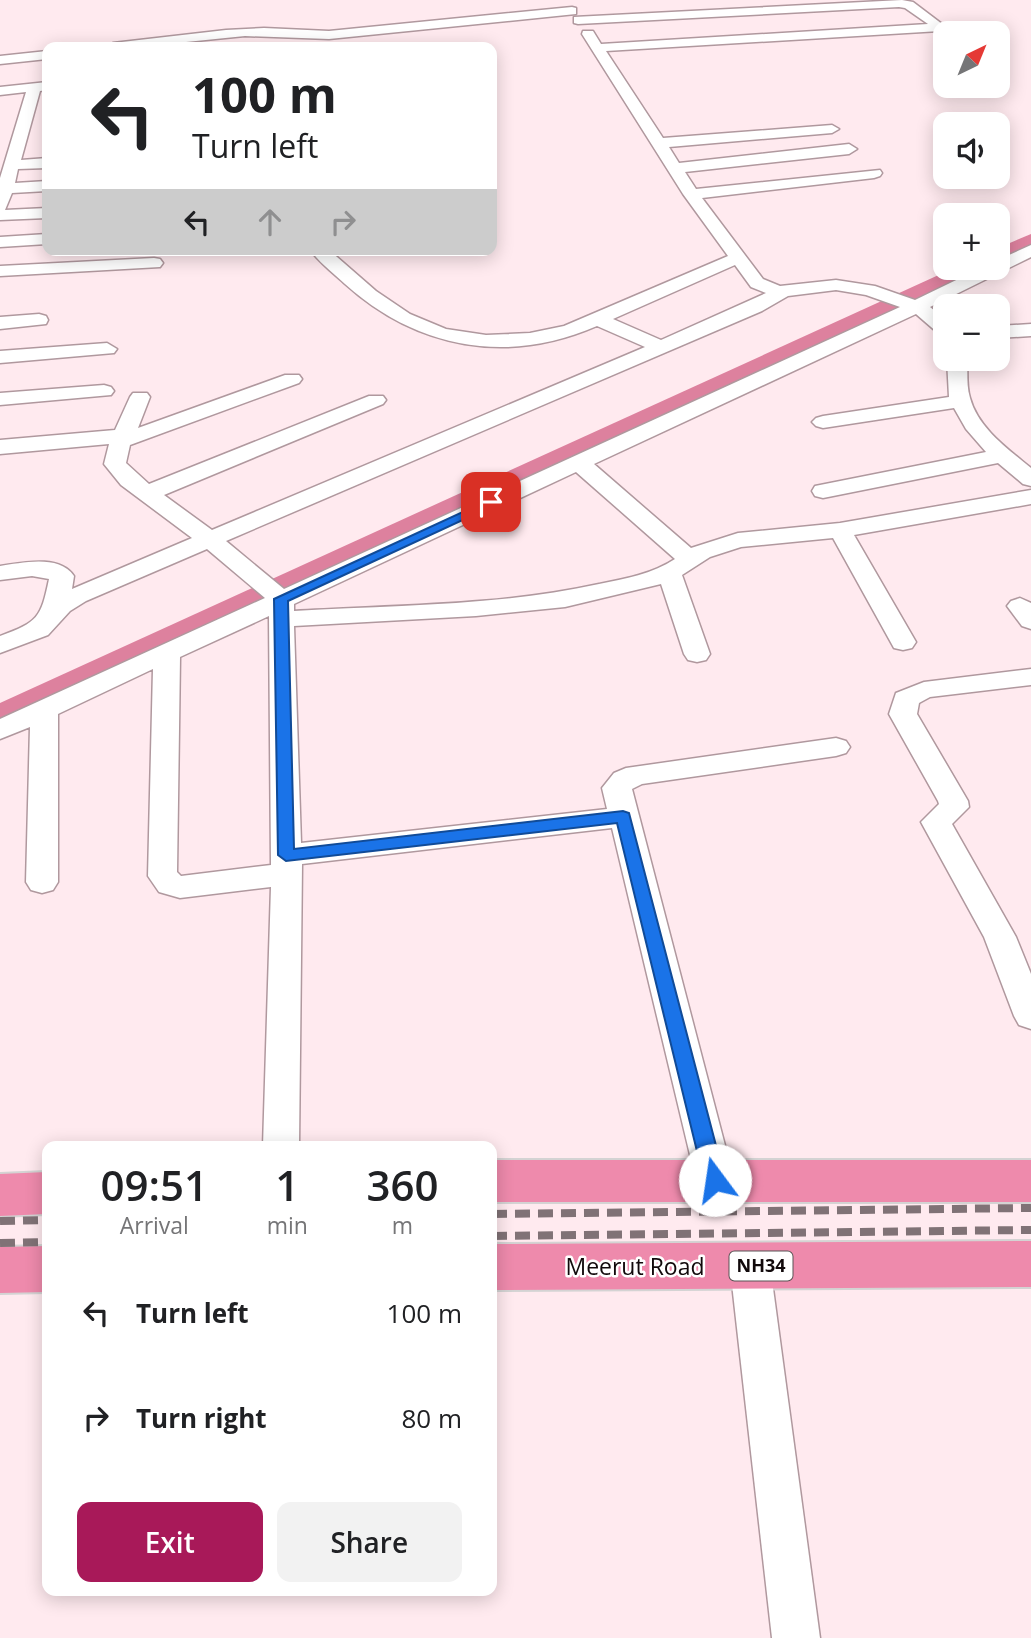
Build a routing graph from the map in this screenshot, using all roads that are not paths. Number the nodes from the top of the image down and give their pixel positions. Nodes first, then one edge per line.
1 (577, 15) edge
2 (359, 32) junction
3 (933, 40) edge
4 (147, 42) edge
5 (368, 42) edge
6 (601, 53) junction
7 (42, 56) edge
8 (0, 60) edge
9 (41, 87) edge
10 (0, 91) edge
11 (832, 129) dead end
12 (20, 132) junction
13 (0, 134) edge
14 (658, 143) junction
15 (849, 149) dead end
16 (42, 163) edge
17 (11, 165) junction
18 (675, 169) junction
19 (874, 173) dead end
20 (42, 186) edge
21 (5, 188) junction
22 (691, 194) junction
23 (0, 206) edge
24 (42, 213) edge
25 (0, 215) edge
26 (42, 239) edge
27 (0, 242) edge
28 (1031, 250) edge
29 (326, 256) edge
30 (737, 258) junction
31 (1010, 260) edge
32 (154, 263) dead end
33 (0, 271) edge
34 (964, 280) edge
35 (784, 291) junction
36 (906, 303) junction
37 (933, 318) edge
38 (597, 319) junction
39 (38, 320) dead end
40 (0, 323) edge
41 (1031, 330) edge
42 (1010, 331) edge
43 (659, 346) junction
44 (107, 349) dead end
45 (0, 357) edge
46 (958, 371) edge
47 (292, 379) dead end
48 (104, 391) dead end
49 (141, 397) dead end
50 (0, 398) edge
51 (376, 400) dead end
52 (961, 401) junction
53 (823, 422) dead end
54 (123, 438) junction
55 (0, 447) edge
56 (1003, 455) junction
57 (578, 462) junction
58 (1031, 479) edge
59 (823, 491) dead end
60 (148, 492) junction
61 (1031, 497) edge
62 (840, 530) junction
63 (210, 540) junction
64 (680, 566) junction
65 (0, 573) edge
66 (273, 597) junction
67 (55, 611) junction
68 (904, 642) dead end
69 (0, 645) edge
70 (167, 652) junction
71 (697, 654) dead end
72 (1031, 677) edge
73 (44, 710) junction
74 (0, 730) edge
75 (836, 747) dead end
76 (623, 817) junction
77 (287, 864) junction
78 (42, 882) dead end
79 (1031, 1016) edge
80 (281, 1141) edge
81 (715, 1180) junction
82 (497, 1181) edge
83 (1031, 1181) edge
84 (42, 1193) edge
85 (0, 1195) edge
86 (1031, 1264) edge
87 (750, 1266) junction
88 (497, 1267) edge
89 (42, 1269) edge
90 (0, 1270) edge
91 (796, 1638) edge

1 - 2 street
1 - 6 street
1 - 6 street
2 - 4 street
2 - 5 street
3 - 6 street
6 - 14 street
7 - 8 street
9 - 10 street
9 - 12 street
11 - 14 street
12 - 13 street
12 - 17 street
14 - 18 street
15 - 18 street
16 - 17 street
17 - 21 street
18 - 22 street
19 - 22 street
20 - 21 street
21 - 23 street
22 - 30 street
24 - 25 street
26 - 27 street
28 - 31 street
29 - 38 street
30 - 35 street
30 - 38 street
32 - 33 street
34 - 36 street
35 - 36 street
35 - 43 street
36 - 37 street
36 - 57 street
38 - 43 street
39 - 40 street
41 - 42 street
43 - 63 street
44 - 45 street
46 - 52 street
47 - 54 street
48 - 50 street
49 - 54 street
51 - 60 street
52 - 53 street
52 - 56 street
54 - 55 street
54 - 60 street
56 - 58 street
56 - 59 street
57 - 64 street
57 - 66 street
60 - 63 street
61 - 62 street
62 - 64 street
62 - 68 street
63 - 66 street
63 - 67 street
64 - 66 street
64 - 71 street
65 - 67 street
66 - 70 street
66 - 77 street
67 - 69 street
70 - 73 street
70 - 77 street
72 - 79 street
73 - 74 street
73 - 78 street
75 - 76 street
76 - 77 street
76 - 81 street
77 - 80 street
81 - 82 highway
81 - 83 highway
84 - 85 highway
86 - 87 highway, Meerut Road / NH34
87 - 88 highway, Meerut Road / NH34
87 - 91 street
89 - 90 highway

